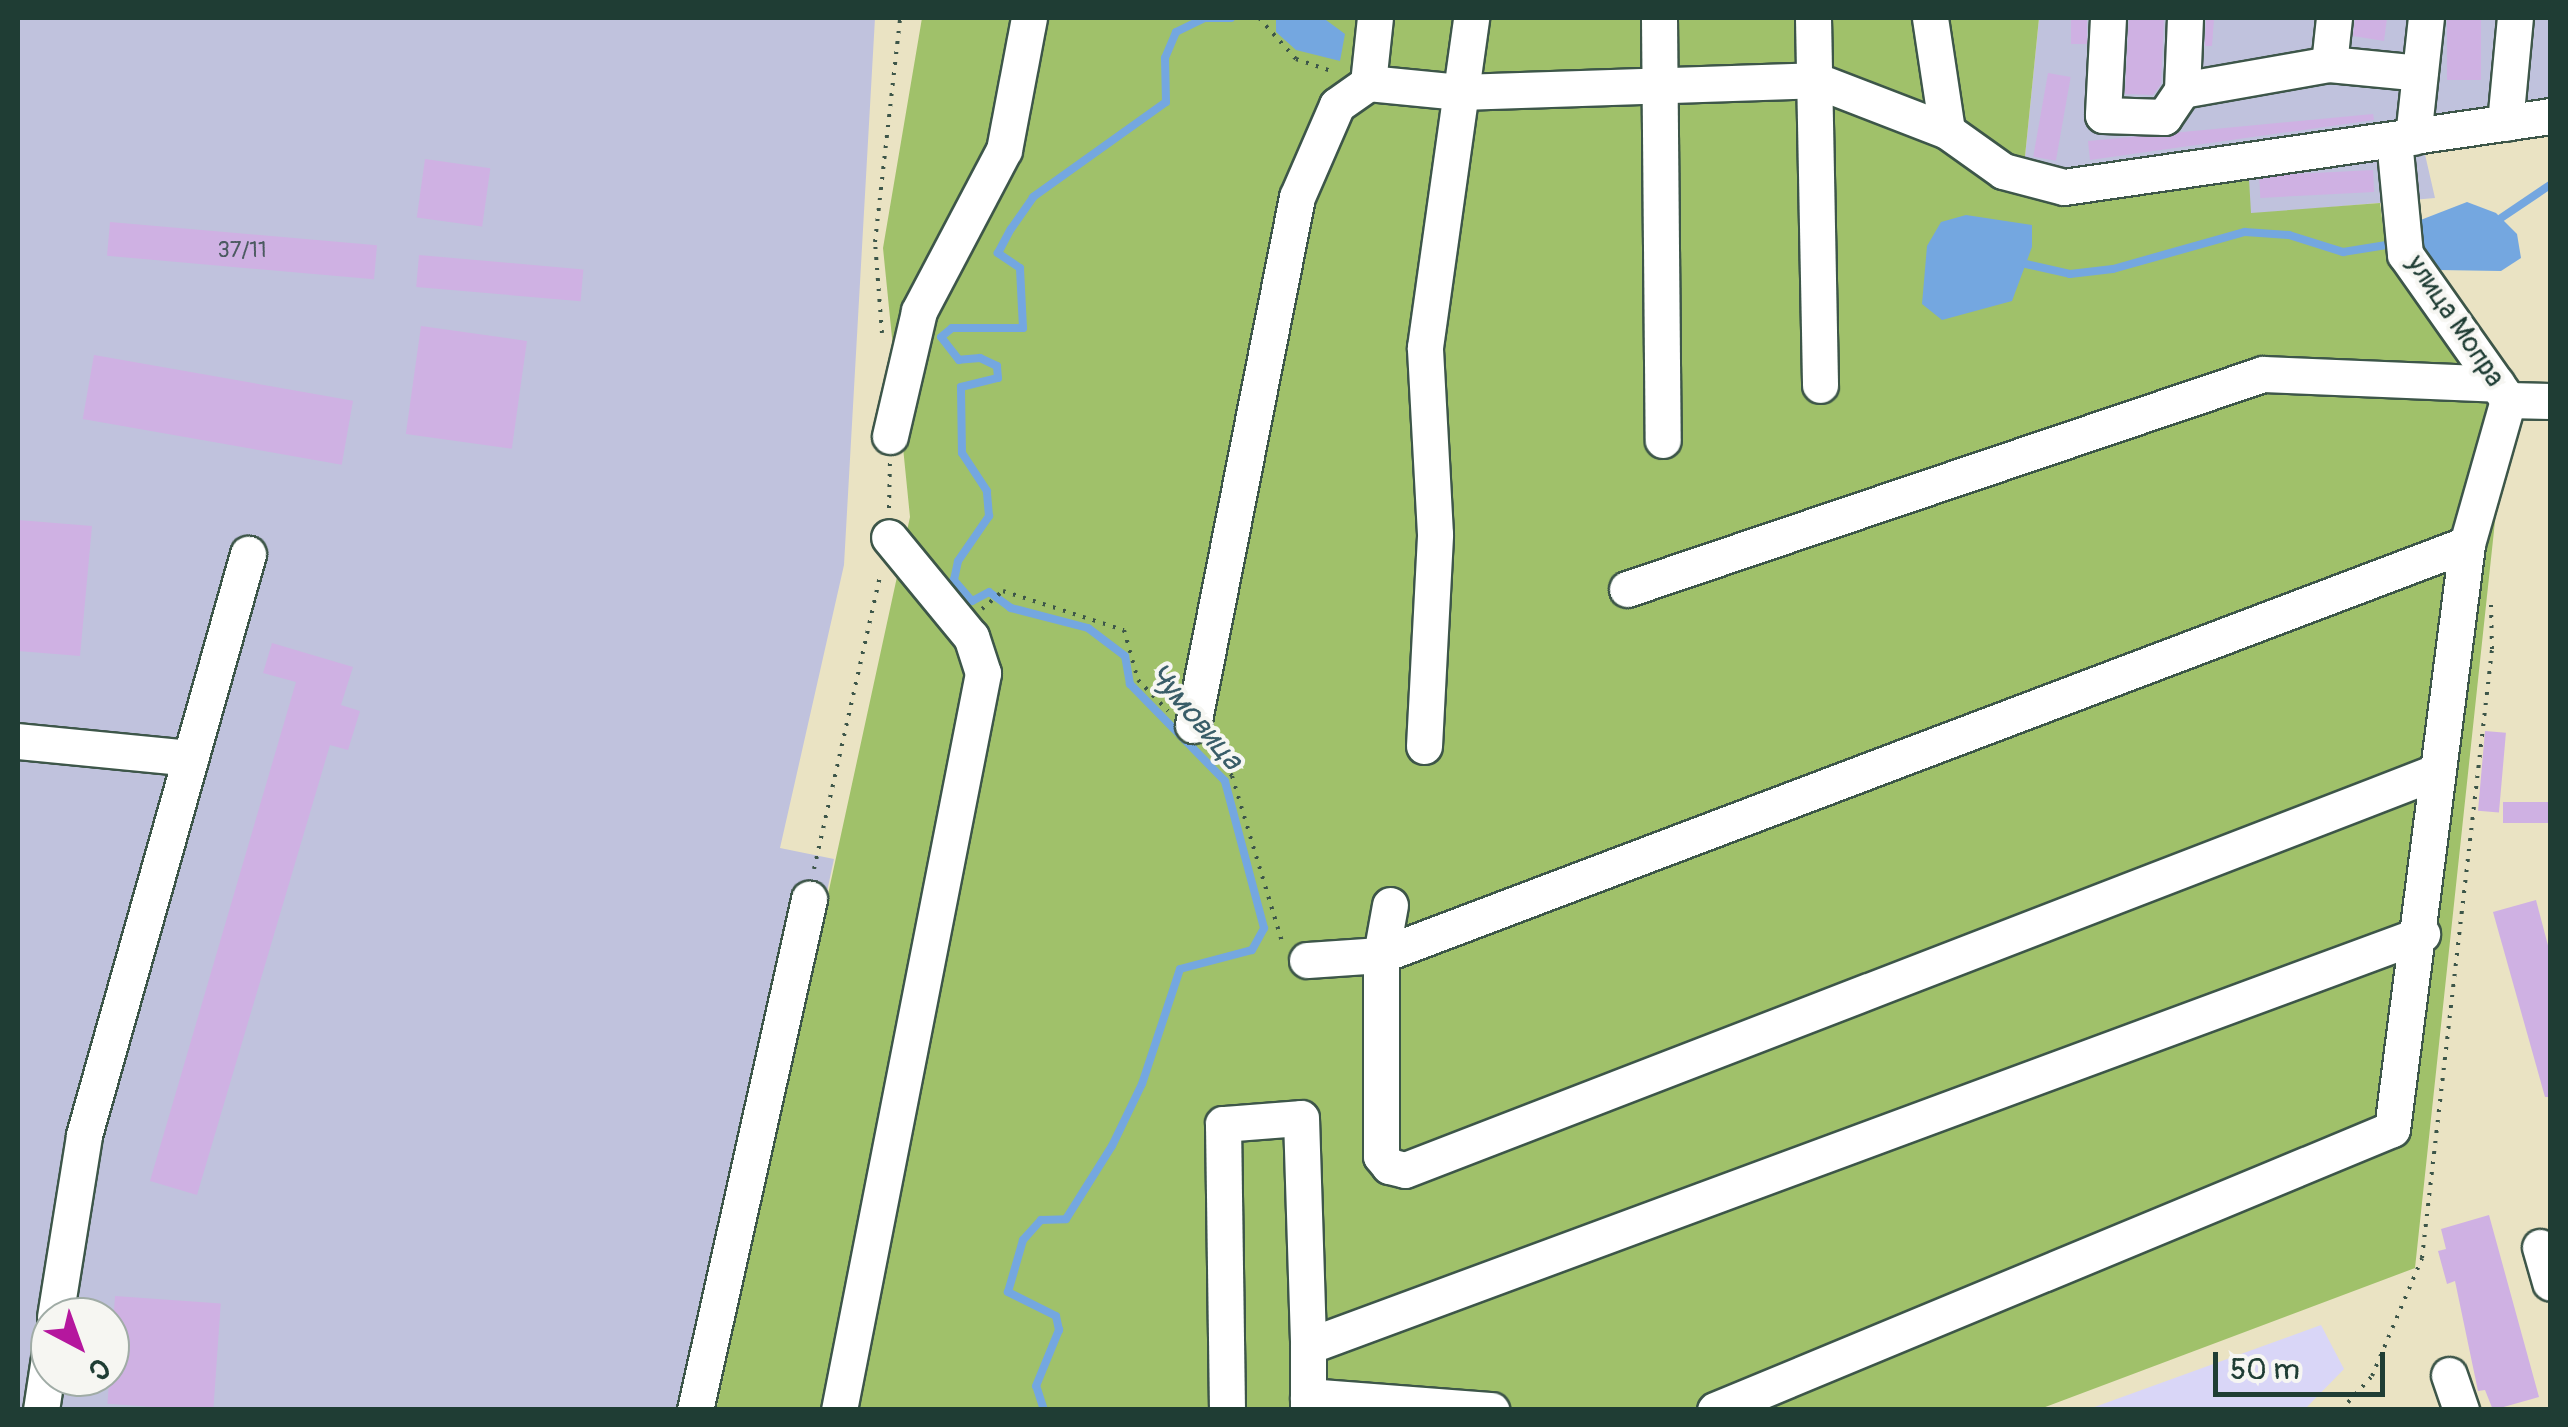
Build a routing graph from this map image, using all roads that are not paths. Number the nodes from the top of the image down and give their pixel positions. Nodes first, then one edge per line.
1 (1028, 18) edge
2 (1375, 18) edge
3 (1471, 18) edge
4 (1659, 18) edge
5 (1813, 18) edge
6 (1930, 18) edge
7 (2108, 18) edge
8 (2185, 18) edge
9 (2334, 18) edge
10 (2426, 18) edge
11 (2514, 18) edge
12 (2330, 64) junction
13 (2420, 73) junction
14 (1815, 80) junction
15 (1368, 84) junction
16 (1660, 89) junction
17 (2182, 90) junction
18 (1460, 92) junction
19 (2550, 106) edge
20 (2550, 116) edge
21 (2505, 123) junction
22 (1947, 132) junction
23 (2404, 138) junction
24 (1820, 386) dead end
25 (2502, 392) junction
26 (2550, 402) edge
27 (890, 436) road end
28 (1662, 440) dead end
29 (888, 537) road end
30 (2467, 544) junction
31 (248, 554) dead end
32 (1627, 589) dead end
33 (1193, 726) dead end
34 (18, 742) edge
35 (1424, 746) dead end
36 (190, 758) junction
37 (2438, 771) junction
38 (809, 899) road end
39 (1390, 904) dead end
40 (2422, 934) junction
41 (1381, 955) junction
42 (1306, 960) dead end
43 (2540, 1246) dead end
44 (2550, 1283) edge
45 (58, 1297) edge
46 (1308, 1346) junction
47 (2449, 1376) dead end
48 (1308, 1403) edge
49 (695, 1410) edge
50 (838, 1410) edge
51 (1228, 1410) edge
52 (1492, 1410) edge
53 (1715, 1410) edge
54 (2461, 1410) edge

1 - 27 street
2 - 15 street
3 - 18 street
4 - 16 street
5 - 14 street
6 - 22 street
7 - 17 street
8 - 17 street
9 - 12 street
10 - 13 street, улица Мопра
11 - 21 street
12 - 13 street
12 - 17 street
13 - 23 street, улица Мопра
14 - 16 street
14 - 22 street
14 - 24 street
15 - 18 street
15 - 33 street
16 - 18 street
16 - 28 street
18 - 35 street
19 - 20 street
20 - 21 street
21 - 23 street
22 - 23 street
23 - 25 street, улица Мопра
25 - 26 street, улица Мопра
25 - 30 street
25 - 32 street
29 - 50 street
30 - 37 street
30 - 41 street
31 - 36 street
34 - 36 street
36 - 45 street
37 - 40 street
37 - 41 street
38 - 49 street
39 - 41 street
40 - 46 street
40 - 53 street
41 - 42 street
43 - 44 street
46 - 48 street
46 - 51 street
47 - 54 street
48 - 52 street

